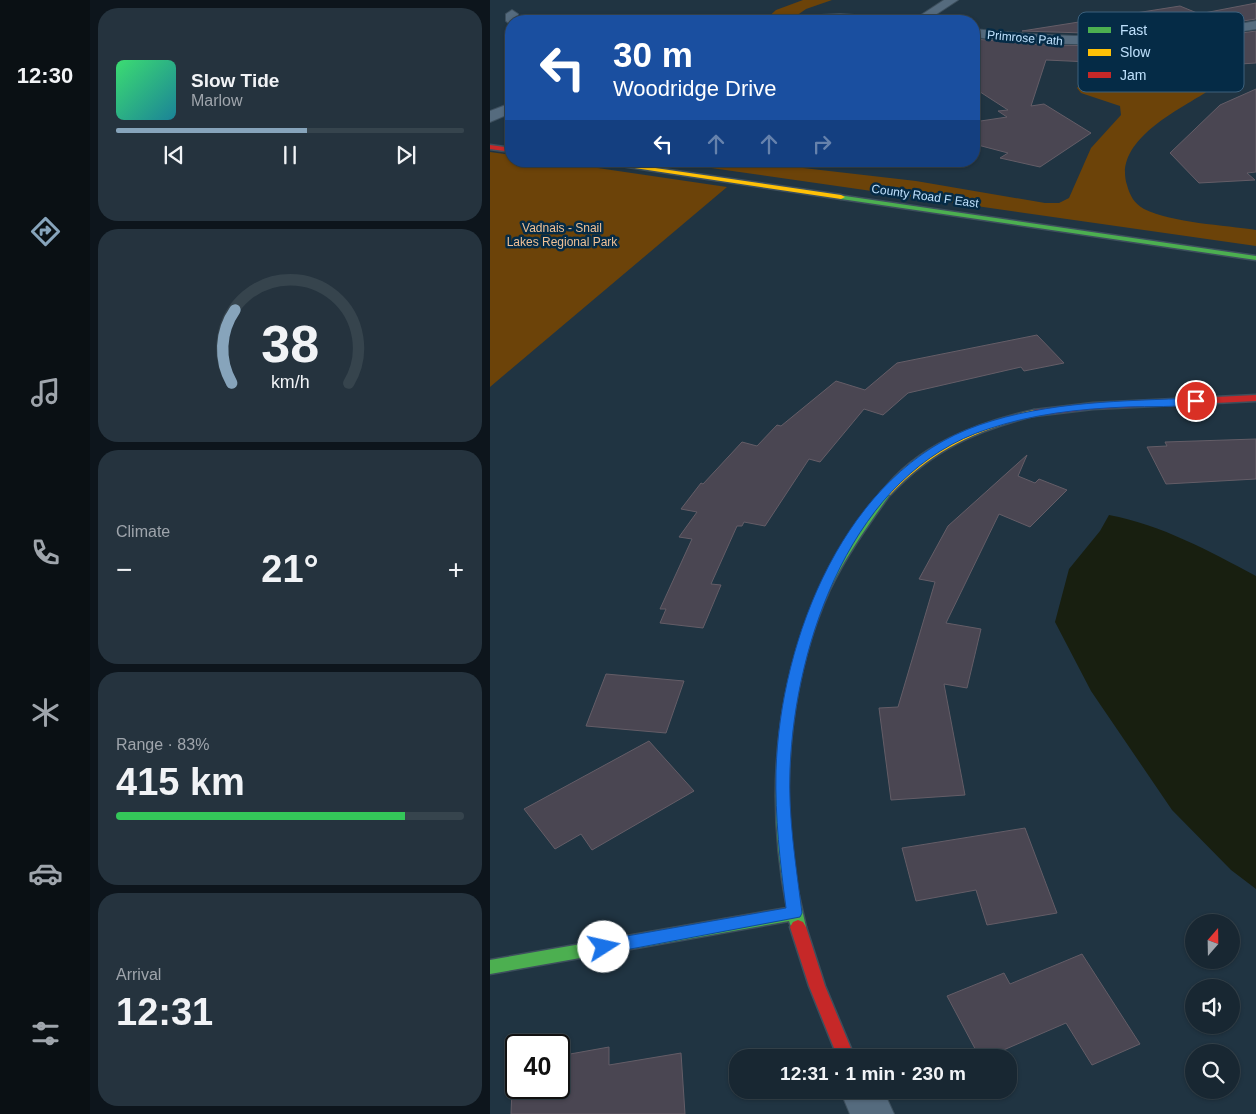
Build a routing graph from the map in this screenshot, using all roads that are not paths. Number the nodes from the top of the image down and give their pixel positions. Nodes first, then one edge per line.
1 (952, 0) edge
2 (928, 15) edge
3 (980, 34) edge
4 (1078, 41) edge
5 (505, 110) edge
6 (490, 117) edge
7 (490, 147) edge
8 (505, 149) edge
9 (632, 167) edge
10 (1256, 258) edge
11 (1256, 398) edge
12 (795, 913) junction
13 (490, 967) edge
14 (843, 1049) edge
15 (865, 1099) edge
16 (872, 1114) edge

1 - 2 street
3 - 4 street, Primrose Path
5 - 6 street
7 - 8 street
9 - 10 street, County Road F East
11 - 12 street
12 - 13 street
12 - 14 street
15 - 16 street

